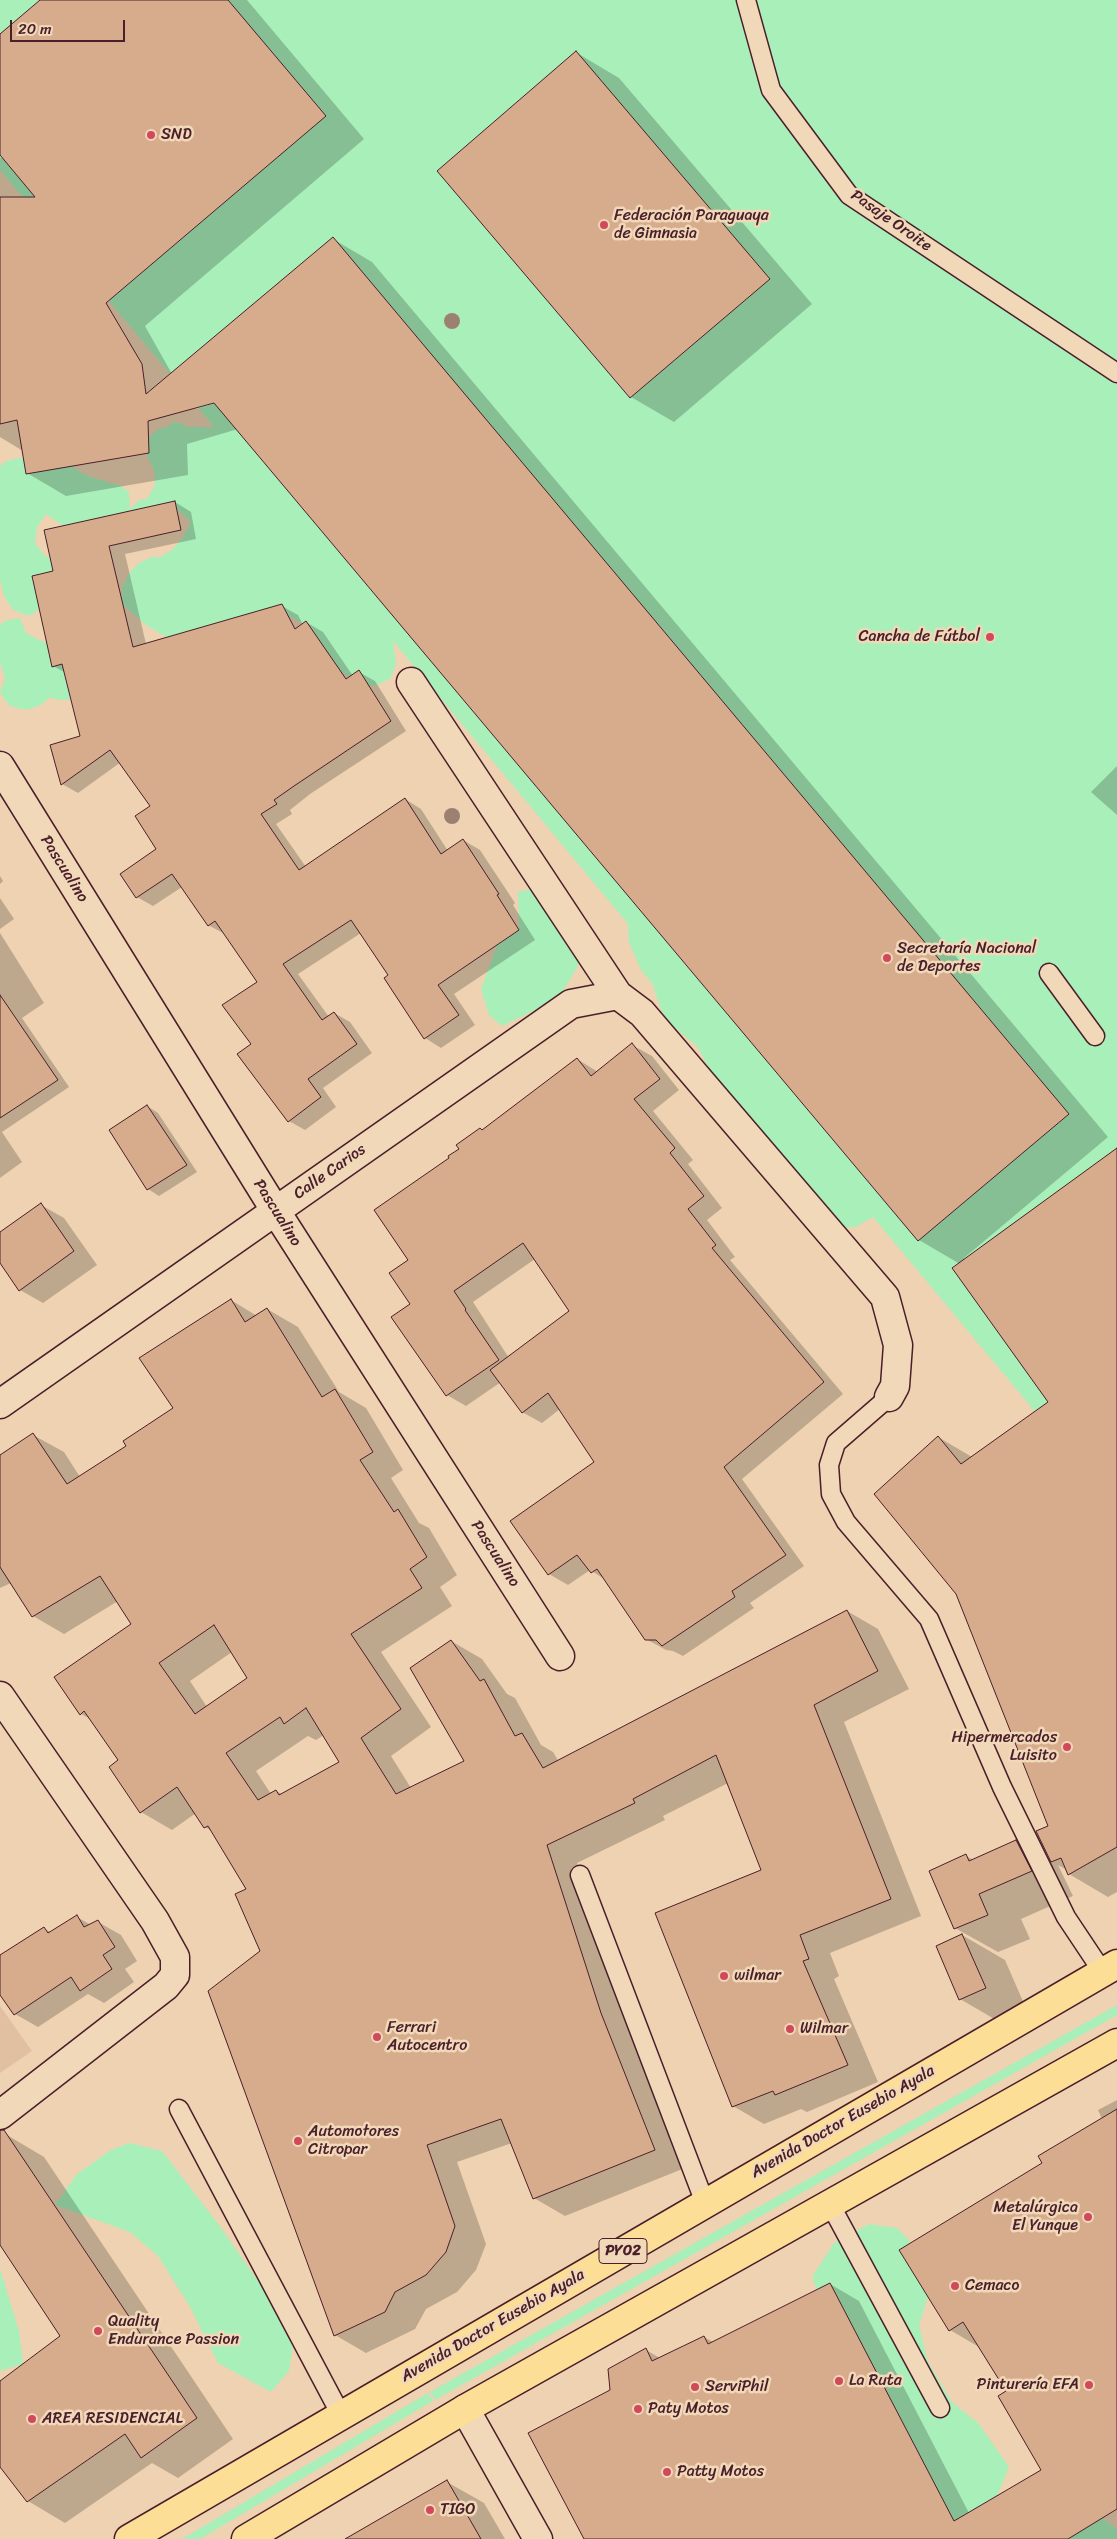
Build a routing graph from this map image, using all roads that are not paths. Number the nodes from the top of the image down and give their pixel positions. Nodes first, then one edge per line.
1 (746, 0) edge
2 (1117, 373) edge
3 (411, 682) dead end
4 (0, 766) edge
5 (1049, 973) dead end
6 (618, 995) junction
7 (1095, 1036) dead end
8 (275, 1210) junction
9 (889, 1397) joint
10 (0, 1404) edge
11 (560, 1656) dead end
12 (0, 1696) edge
13 (580, 1875) dead end
14 (1110, 1967) edge
15 (1117, 2043) edge
16 (179, 2109) dead end
17 (0, 2115) edge
18 (705, 2203) junction
19 (830, 2204) junction
20 (940, 2408) dead end
21 (465, 2409) junction
22 (341, 2415) junction
23 (129, 2539) edge
24 (246, 2539) edge
25 (538, 2539) edge

1 - 2 lane, Pasaje Oroite
3 - 6 street
4 - 8 street, Pascualino
5 - 7 lane
6 - 8 street, Calle Carios
6 - 9 street
8 - 10 street, Calle Carios
8 - 11 street, Pascualino
9 - 14 lane
12 - 17 street
13 - 18 lane
14 - 18 highway, Avenida Doctor Eusebio Ayala / PY02
15 - 19 highway
16 - 22 lane
18 - 22 highway, Avenida Doctor Eusebio Ayala / PY02
19 - 20 lane
19 - 21 highway
21 - 24 highway
21 - 25 street
22 - 23 highway, Avenida Doctor Eusebio Ayala / PY02

